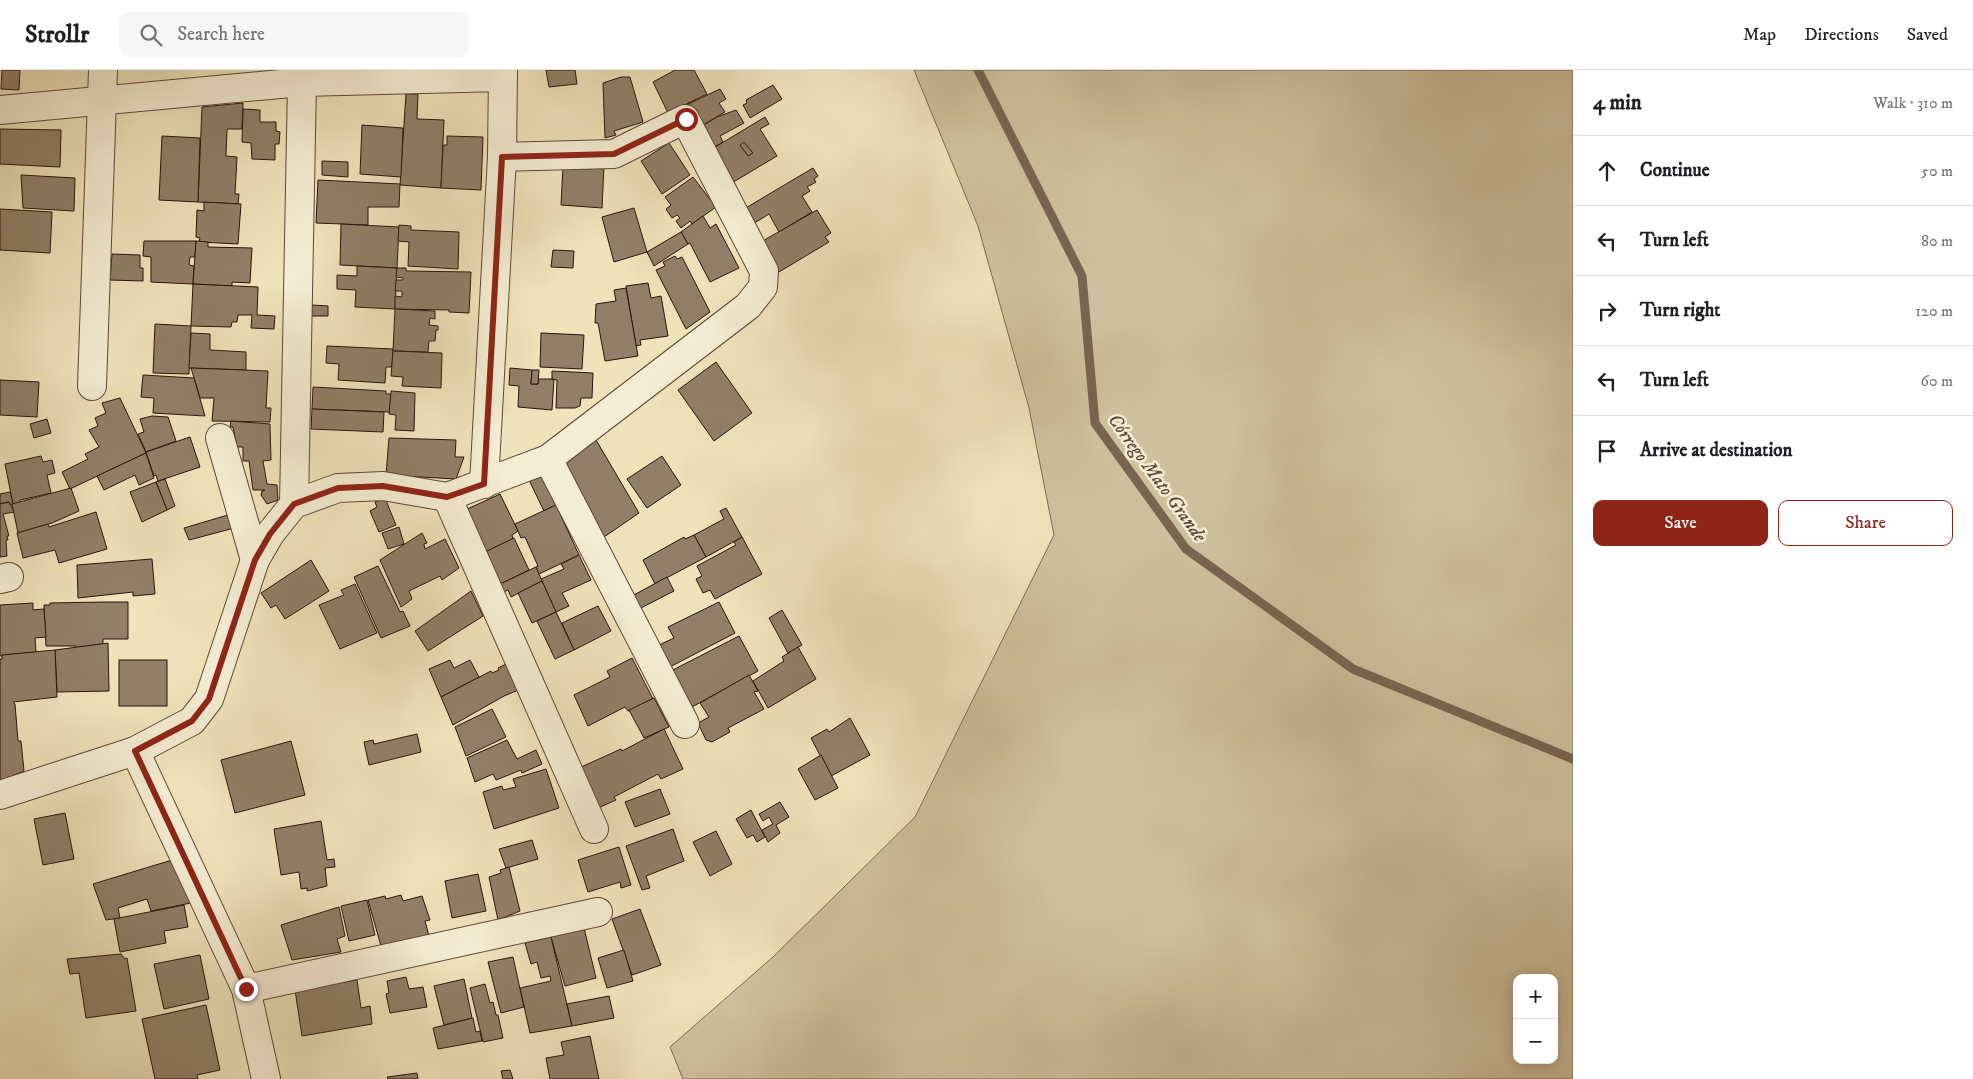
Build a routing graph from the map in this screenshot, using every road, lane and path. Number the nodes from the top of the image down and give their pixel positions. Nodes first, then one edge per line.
1 (103, 70) edge
2 (503, 73) edge
3 (302, 82) junction
4 (102, 101) junction
5 (0, 110) edge
6 (502, 157) junction
7 (92, 386) dead end
8 (220, 438) dead end
9 (548, 460) junction
10 (484, 484) junction
11 (447, 497) junction
12 (294, 504) junction
13 (255, 560) junction
14 (685, 724) dead end
15 (135, 751) junction
16 (0, 795) edge
17 (594, 829) dead end
18 (598, 912) dead end
19 (246, 989) junction
20 (266, 1079) edge

1 - 4 street
2 - 3 street
2 - 6 street
3 - 4 street
3 - 12 street
4 - 5 street
4 - 7 street
6 - 9 street
6 - 10 street
8 - 13 street
9 - 10 street
9 - 14 street
10 - 11 street
11 - 12 street
11 - 17 street
12 - 13 street
13 - 15 street
15 - 16 street
15 - 19 street
18 - 19 street
19 - 20 street

